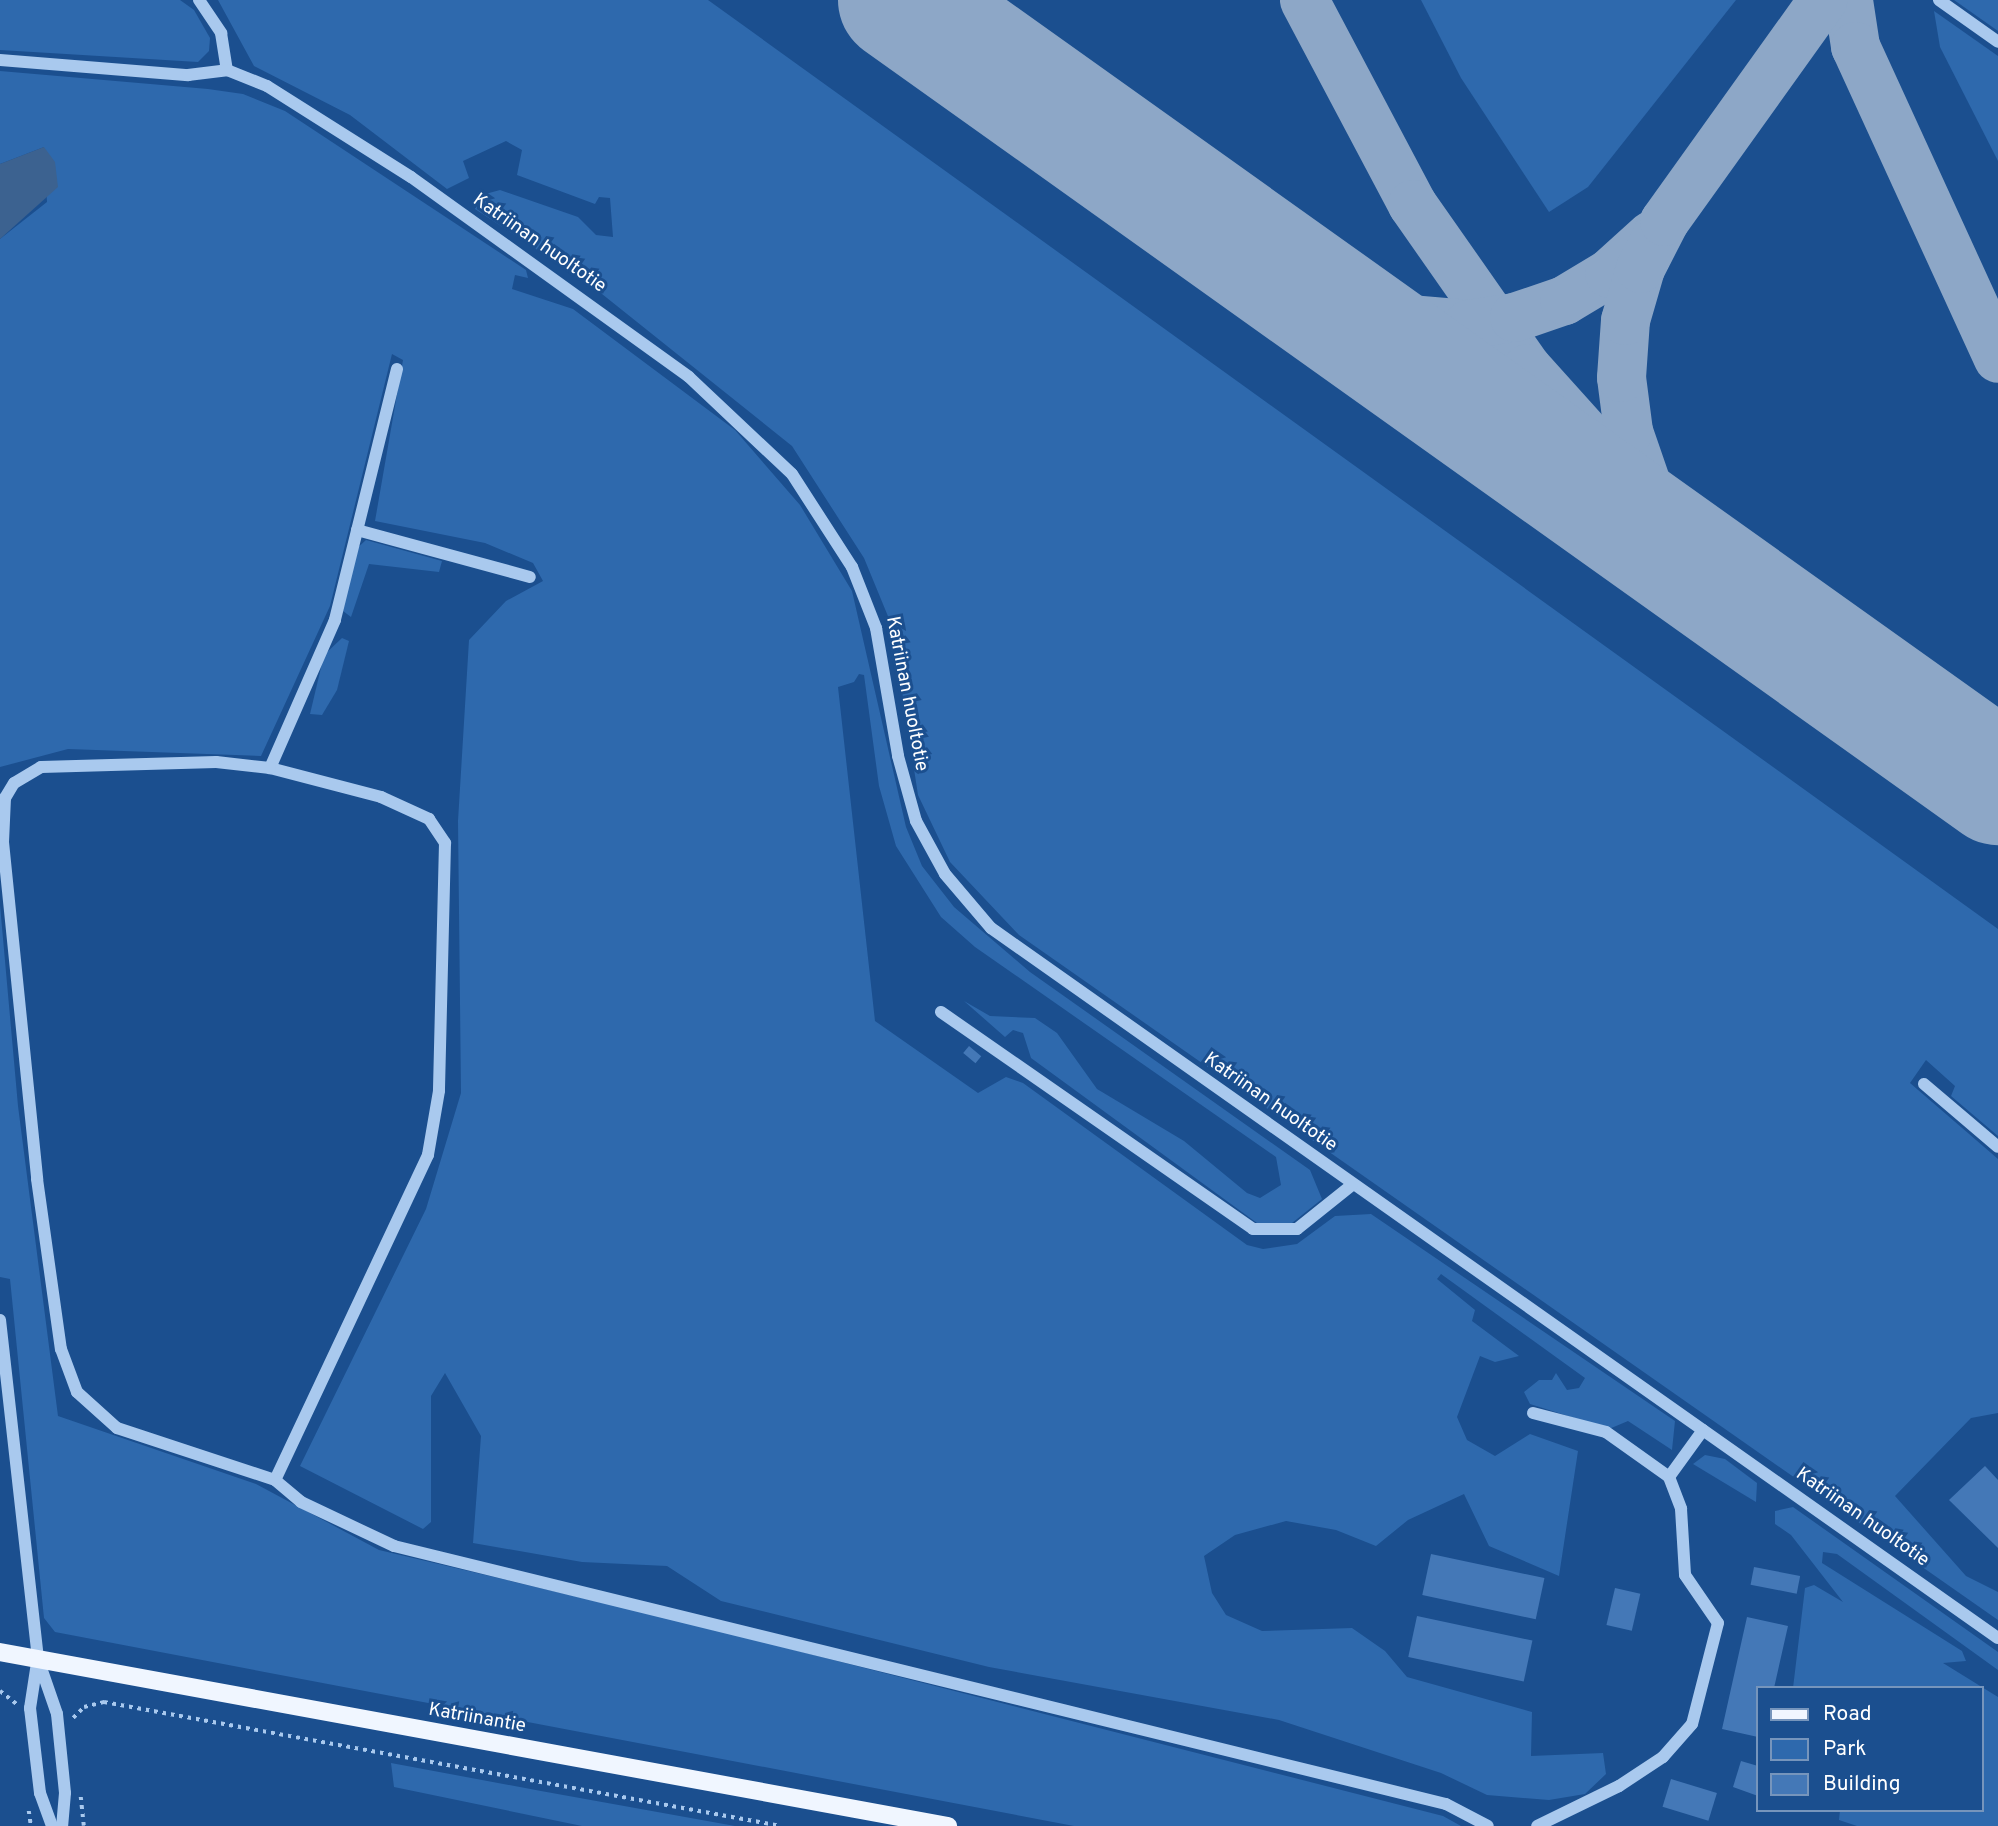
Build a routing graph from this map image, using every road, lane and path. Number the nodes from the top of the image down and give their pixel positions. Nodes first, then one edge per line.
1 (200, 0) edge
2 (1939, 0) edge
3 (1998, 42) edge
4 (0, 60) edge
5 (227, 70) junction
6 (397, 369) dead end
7 (357, 530) junction
8 (530, 577) dead end
9 (270, 768) junction
10 (941, 1012) dead end
11 (1924, 1083) dead end
12 (1998, 1147) edge
13 (1352, 1185) junction
14 (0, 1320) edge
15 (1533, 1413) dead end
16 (1703, 1430) junction
17 (1669, 1477) junction
18 (275, 1480) junction
19 (1998, 1638) edge
20 (0, 1652) edge
21 (38, 1659) junction
22 (0, 1691) edge
23 (30, 1707) junction
24 (57, 1714) junction
25 (51, 1826) edge
26 (62, 1826) edge
27 (781, 1826) edge
28 (947, 1826) edge
29 (1488, 1826) edge
30 (1538, 1826) edge

1 - 5 street
2 - 3 street
4 - 5 street
5 - 13 street, Katriinan huoltotie
6 - 7 street
7 - 8 street
7 - 9 street
9 - 18 street
9 - 18 street
10 - 13 street
11 - 12 street
13 - 16 street, Katriinan huoltotie
14 - 21 street
15 - 17 street
16 - 17 street
16 - 19 street, Katriinan huoltotie
17 - 30 street
18 - 29 street
20 - 21 main road, Katriinantie
21 - 23 street
21 - 24 street
21 - 28 main road, Katriinantie
22 - 23 path
23 - 25 street
24 - 26 street
24 - 27 path

